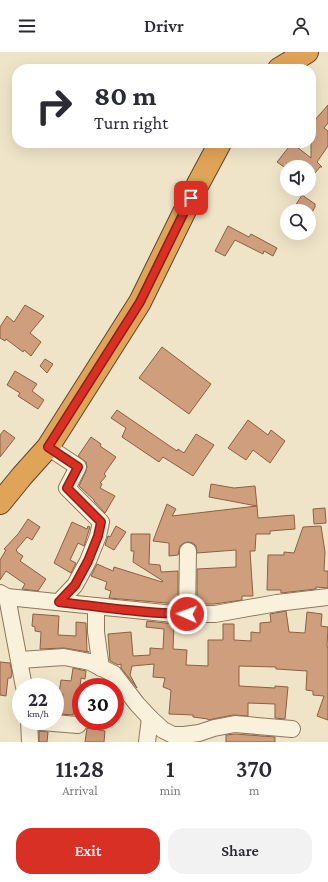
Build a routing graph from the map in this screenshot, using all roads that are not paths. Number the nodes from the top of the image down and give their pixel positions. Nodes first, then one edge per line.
1 (217, 148) edge
2 (48, 447) junction
3 (0, 503) edge
4 (188, 551) dead end
5 (4, 595) edge
6 (328, 597) edge
7 (59, 602) junction
8 (96, 606) junction
9 (187, 614) junction
10 (20, 660) junction
11 (101, 668) junction
12 (23, 678) edge
13 (150, 718) junction
14 (292, 729) dead end
15 (29, 730) edge
16 (30, 742) edge
17 (147, 742) edge

1 - 2 highway
2 - 3 highway
2 - 7 street
4 - 9 street
5 - 7 street
5 - 10 street
6 - 9 street
7 - 8 street
8 - 9 street
8 - 11 street
10 - 11 street
10 - 12 street
11 - 13 street
13 - 14 street
13 - 17 street
15 - 16 street

